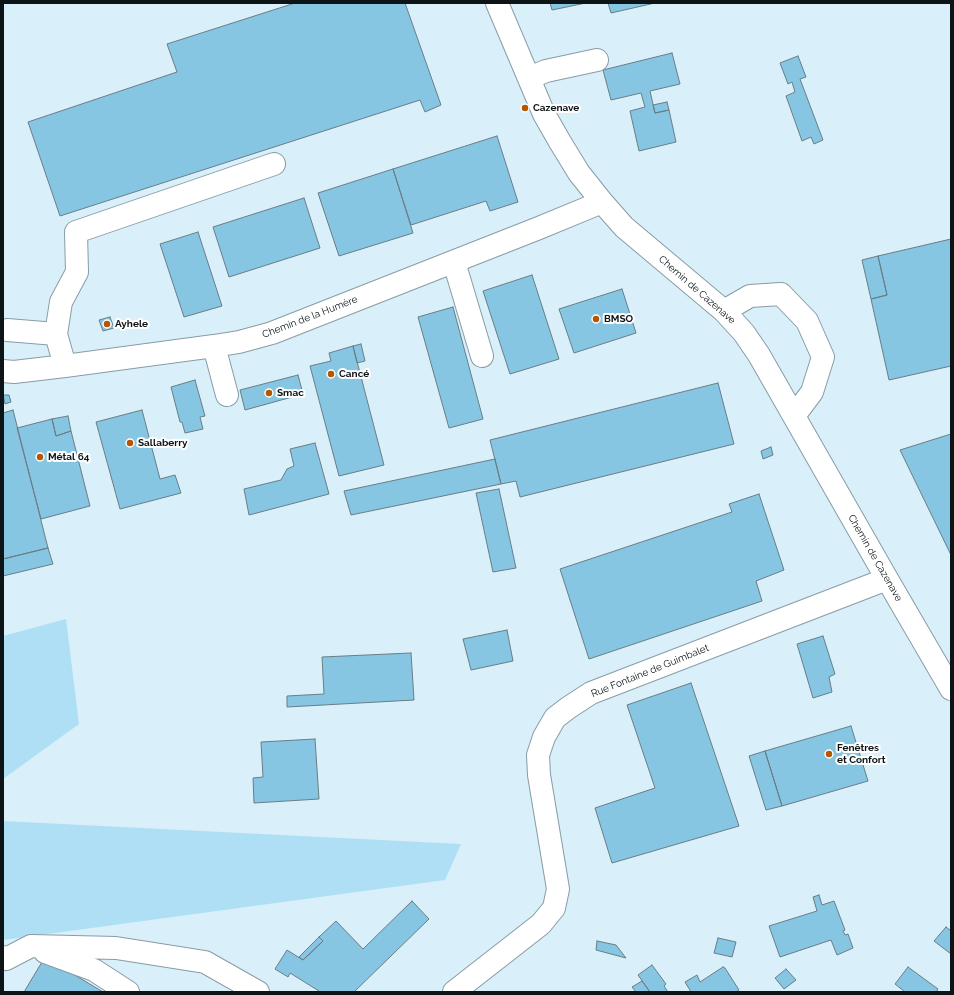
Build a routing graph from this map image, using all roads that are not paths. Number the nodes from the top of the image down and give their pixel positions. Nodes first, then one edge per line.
1 (497, 3) edge
2 (597, 60) dead end
3 (528, 78) junction
4 (274, 164) dead end
5 (602, 202) junction
6 (454, 262) junction
7 (724, 311) junction
8 (7, 330) dead end
9 (56, 334) junction
10 (214, 346) junction
11 (482, 356) dead end
12 (65, 366) junction
13 (3, 371) edge
14 (227, 395) dead end
15 (794, 416) junction
16 (887, 579) junction
17 (951, 689) edge
18 (31, 946) junction
19 (3, 957) edge
20 (128, 992) edge
21 (258, 992) edge
22 (454, 992) edge

1 - 3 street, Chemin de Cazenave
2 - 3 street
3 - 5 street, Chemin de Cazenave
4 - 9 street
5 - 6 street, Chemin de la Humère
5 - 7 street, Chemin de Cazenave
6 - 10 street, Chemin de la Humère
6 - 11 street
7 - 15 street, Chemin de Cazenave
7 - 15 street
8 - 9 street
9 - 12 street
10 - 12 street, Chemin de la Humère
10 - 14 street
12 - 13 street, Chemin de la Humère
15 - 16 street, Chemin de Cazenave
16 - 17 street, Chemin de Cazenave
16 - 22 street, Rue Fontaine de Guimbalet
18 - 19 street
18 - 20 street
18 - 21 street

